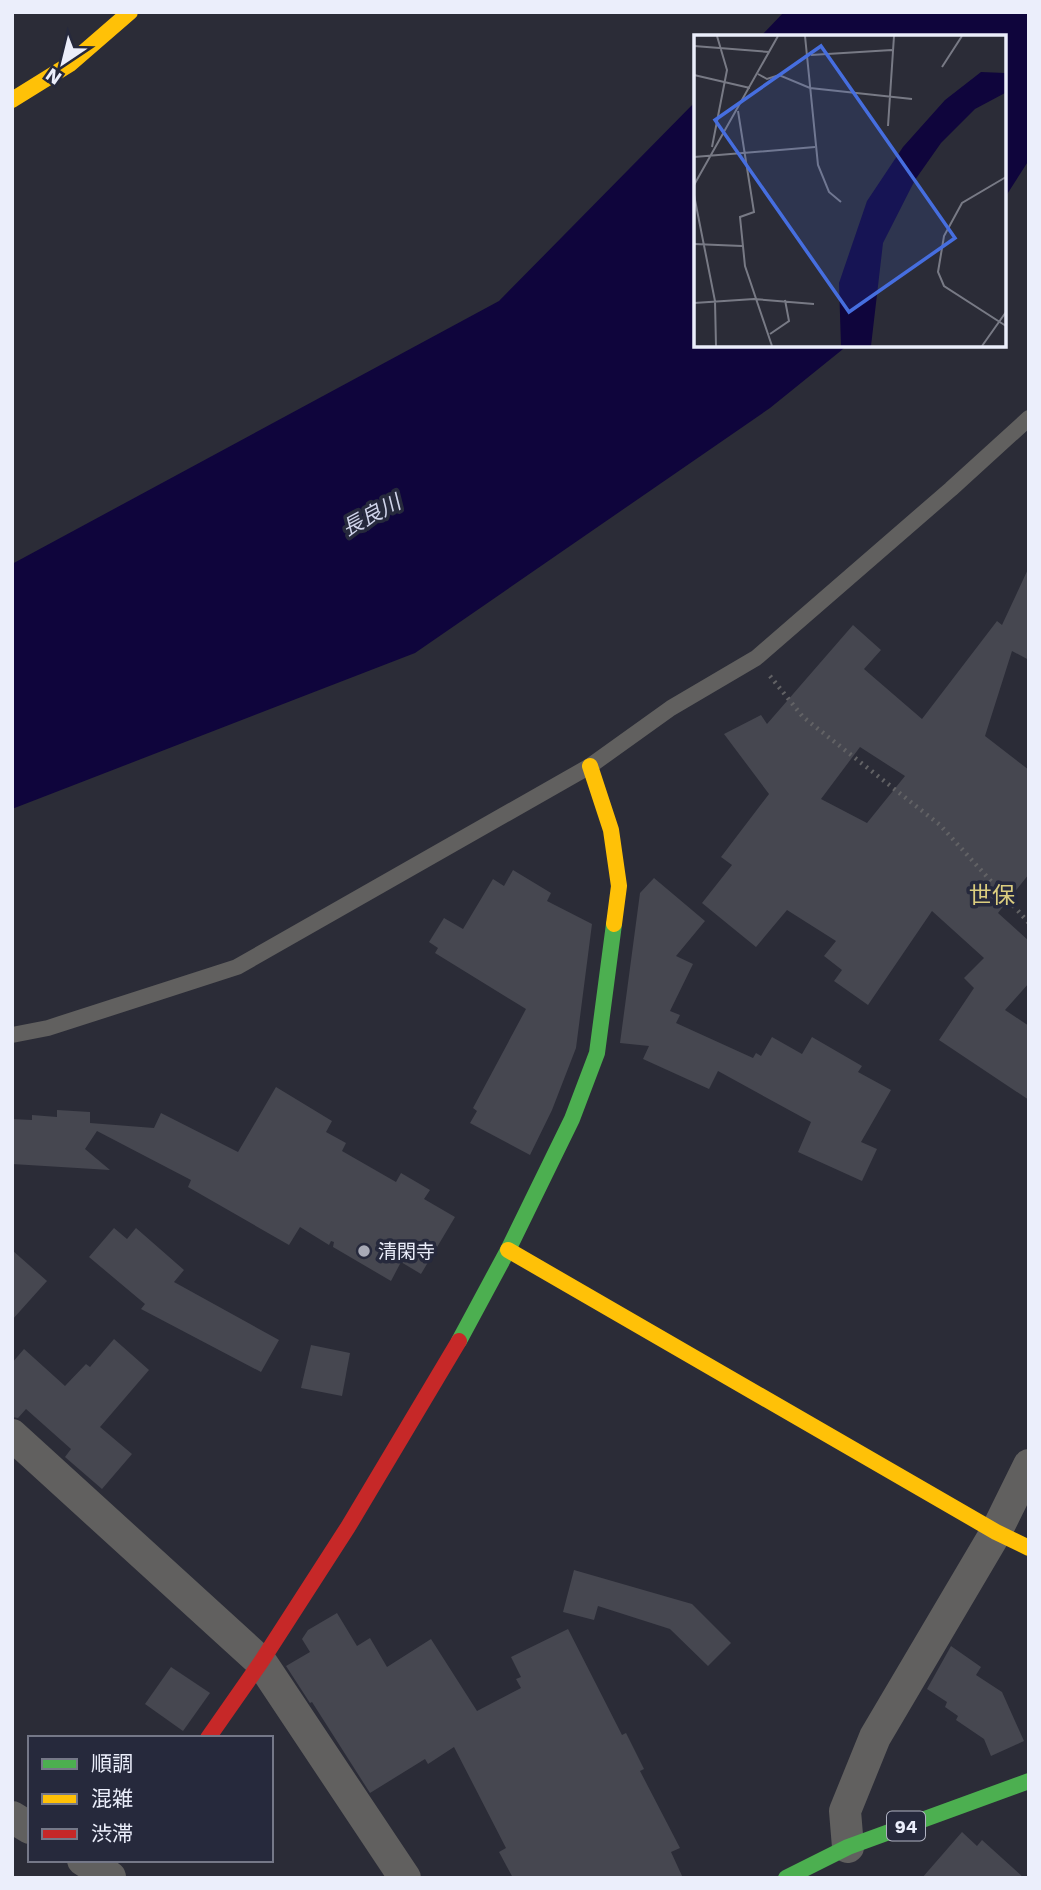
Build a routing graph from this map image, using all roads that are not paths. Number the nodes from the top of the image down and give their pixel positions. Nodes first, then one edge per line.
1 (130, 12) edge
2 (12, 100) edge
3 (1029, 418) edge
4 (590, 766) junction
5 (12, 1035) edge
6 (508, 1250) junction
7 (12, 1435) edge
8 (1029, 1465) edge
9 (996, 1532) junction
10 (1029, 1548) edge
11 (261, 1662) junction
12 (209, 1736) edge
13 (1029, 1781) edge
14 (12, 1817) edge
15 (28, 1827) edge
16 (848, 1847) junction
17 (88, 1862) edge
18 (114, 1872) edge
19 (405, 1878) edge
20 (786, 1878) edge

1 - 2 street
3 - 4 lane
4 - 5 lane
4 - 6 street
6 - 9 street
6 - 11 street
7 - 11 street
8 - 9 street
9 - 10 street
9 - 16 street
11 - 12 street
11 - 19 street
13 - 16 street, 94
14 - 15 street
16 - 20 street, 94
17 - 18 street

